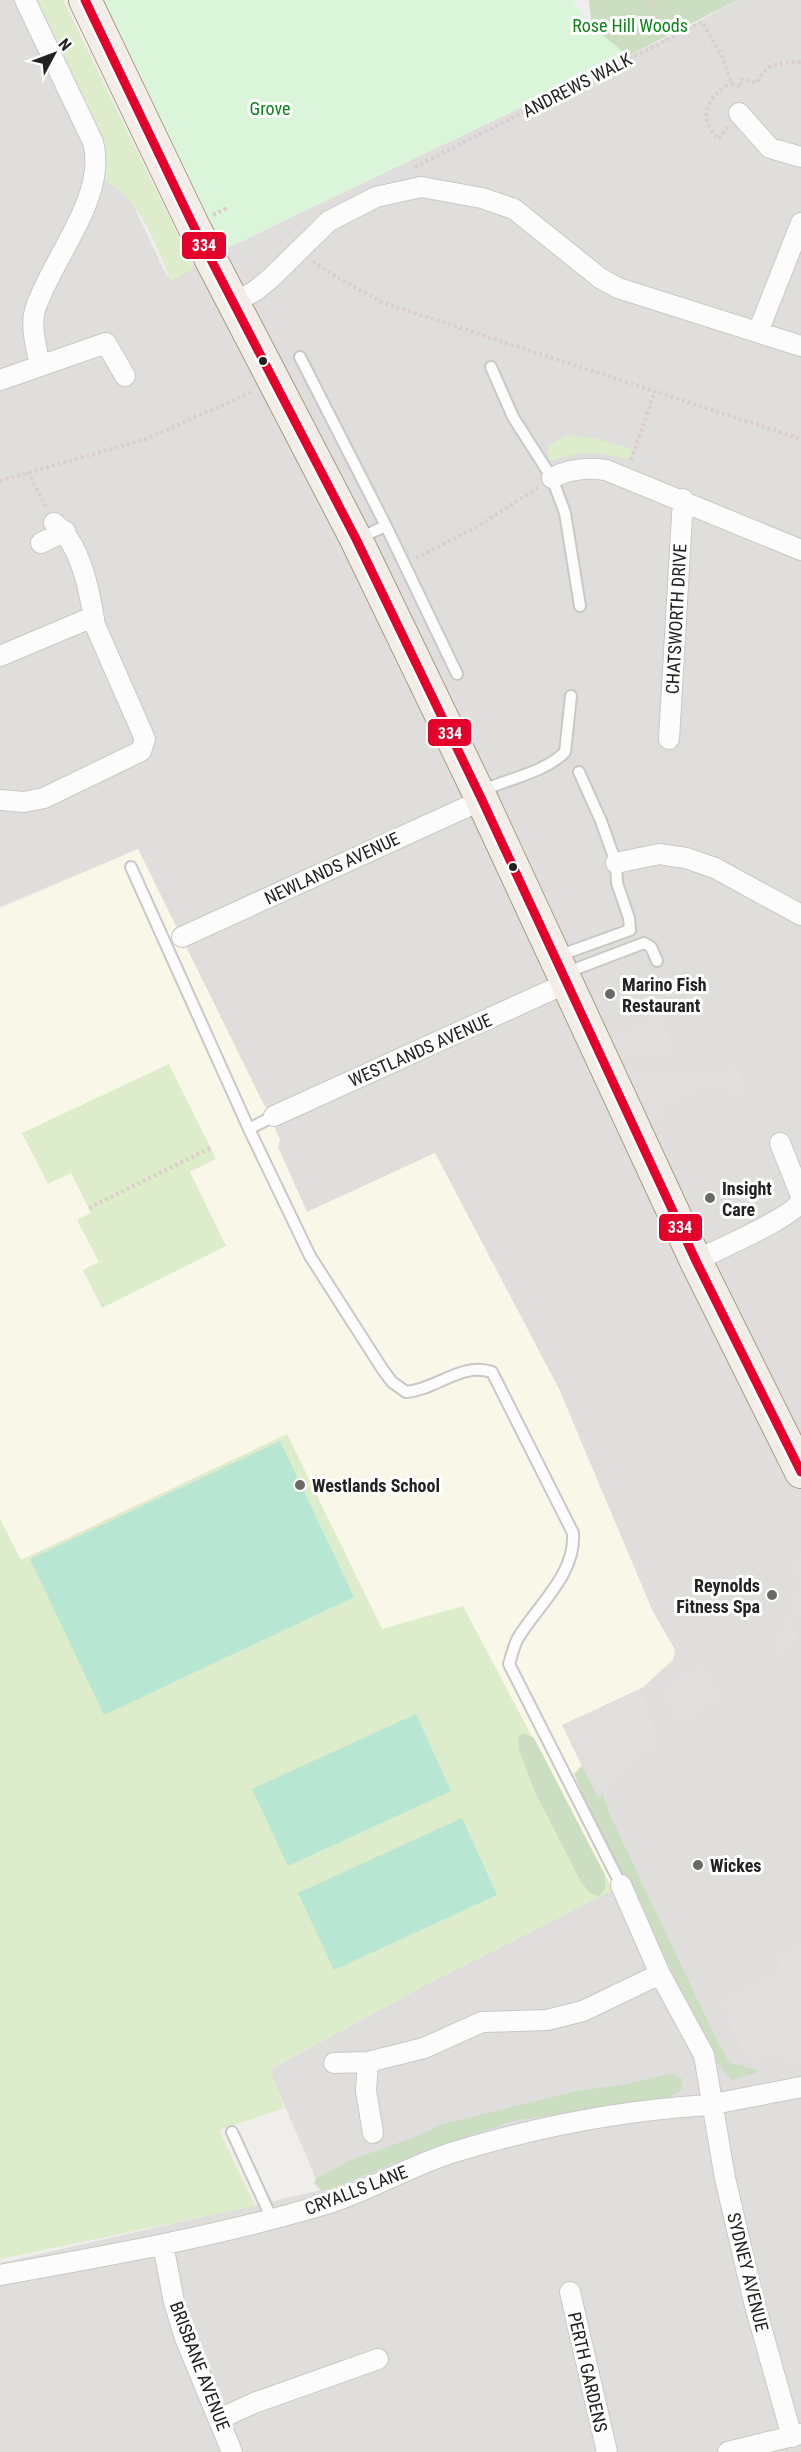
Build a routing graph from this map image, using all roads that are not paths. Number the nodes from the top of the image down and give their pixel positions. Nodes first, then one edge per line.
1 (25, 0) edge
2 (85, 0) edge
3 (739, 113) dead end
4 (801, 157) edge
5 (801, 223) edge
6 (234, 302) junction
7 (758, 332) junction
8 (801, 346) edge
9 (300, 357) dead end
10 (40, 366) junction
11 (491, 367) dead end
12 (124, 376) dead end
13 (0, 380) edge
14 (552, 478) junction
15 (683, 499) junction
16 (386, 526) junction
17 (356, 539) junction
18 (41, 543) dead end
19 (801, 550) edge
20 (580, 606) dead end
21 (95, 625) junction
22 (0, 656) edge
23 (457, 674) dead end
24 (571, 696) dead end
25 (669, 739) dead end
26 (579, 772) dead end
27 (480, 796) junction
28 (0, 800) edge
29 (616, 863) junction
30 (131, 867) dead end
31 (801, 915) edge
32 (182, 937) dead end
33 (657, 961) dead end
34 (561, 971) junction
35 (274, 1116) joint
36 (249, 1129) junction
37 (780, 1143) dead end
38 (801, 1196) edge
39 (801, 1201) edge
40 (696, 1261) junction
41 (801, 1472) edge
42 (621, 1886) joint
43 (660, 1974) junction
44 (368, 2062) junction
45 (334, 2063) dead end
46 (801, 2087) edge
47 (717, 2103) junction
48 (232, 2132) dead end
49 (374, 2133) dead end
50 (272, 2219) junction
51 (163, 2245) junction
52 (0, 2275) edge
53 (570, 2292) dead end
54 (378, 2359) dead end
55 (219, 2419) junction
56 (796, 2436) edge
57 (232, 2452) edge
58 (607, 2452) edge
59 (728, 2452) edge

1 - 10 street
2 - 6 main road
3 - 4 street
5 - 7 street
6 - 7 street
6 - 17 main road
7 - 8 street
9 - 16 lane
10 - 12 street
10 - 13 street
11 - 14 lane
14 - 15 street
14 - 20 lane
15 - 19 street
15 - 25 street, CHATSWORTH DRIVE
16 - 17 lane
16 - 23 lane
17 - 27 main road
18 - 21 street
21 - 22 street
21 - 28 street
24 - 27 lane
26 - 29 lane
27 - 32 street, NEWLANDS AVENUE
27 - 34 main road
29 - 31 street
29 - 34 lane
30 - 36 lane
33 - 34 lane
34 - 35 street, WESTLANDS AVENUE
34 - 40 main road
35 - 36 lane
36 - 42 lane
37 - 38 street
39 - 40 street
40 - 41 main road
42 - 43 street, SYDNEY AVENUE
43 - 44 street
43 - 47 street, SYDNEY AVENUE
44 - 45 street
44 - 49 street
46 - 47 street, CRYALLS LANE
47 - 50 street, CRYALLS LANE
47 - 56 street, SYDNEY AVENUE
48 - 50 lane
50 - 51 street, CRYALLS LANE
51 - 52 street, CRYALLS LANE
51 - 55 street, BRISBANE AVENUE
53 - 58 street, PERTH GARDENS
54 - 55 street
55 - 57 street, BRISBANE AVENUE
56 - 59 street

